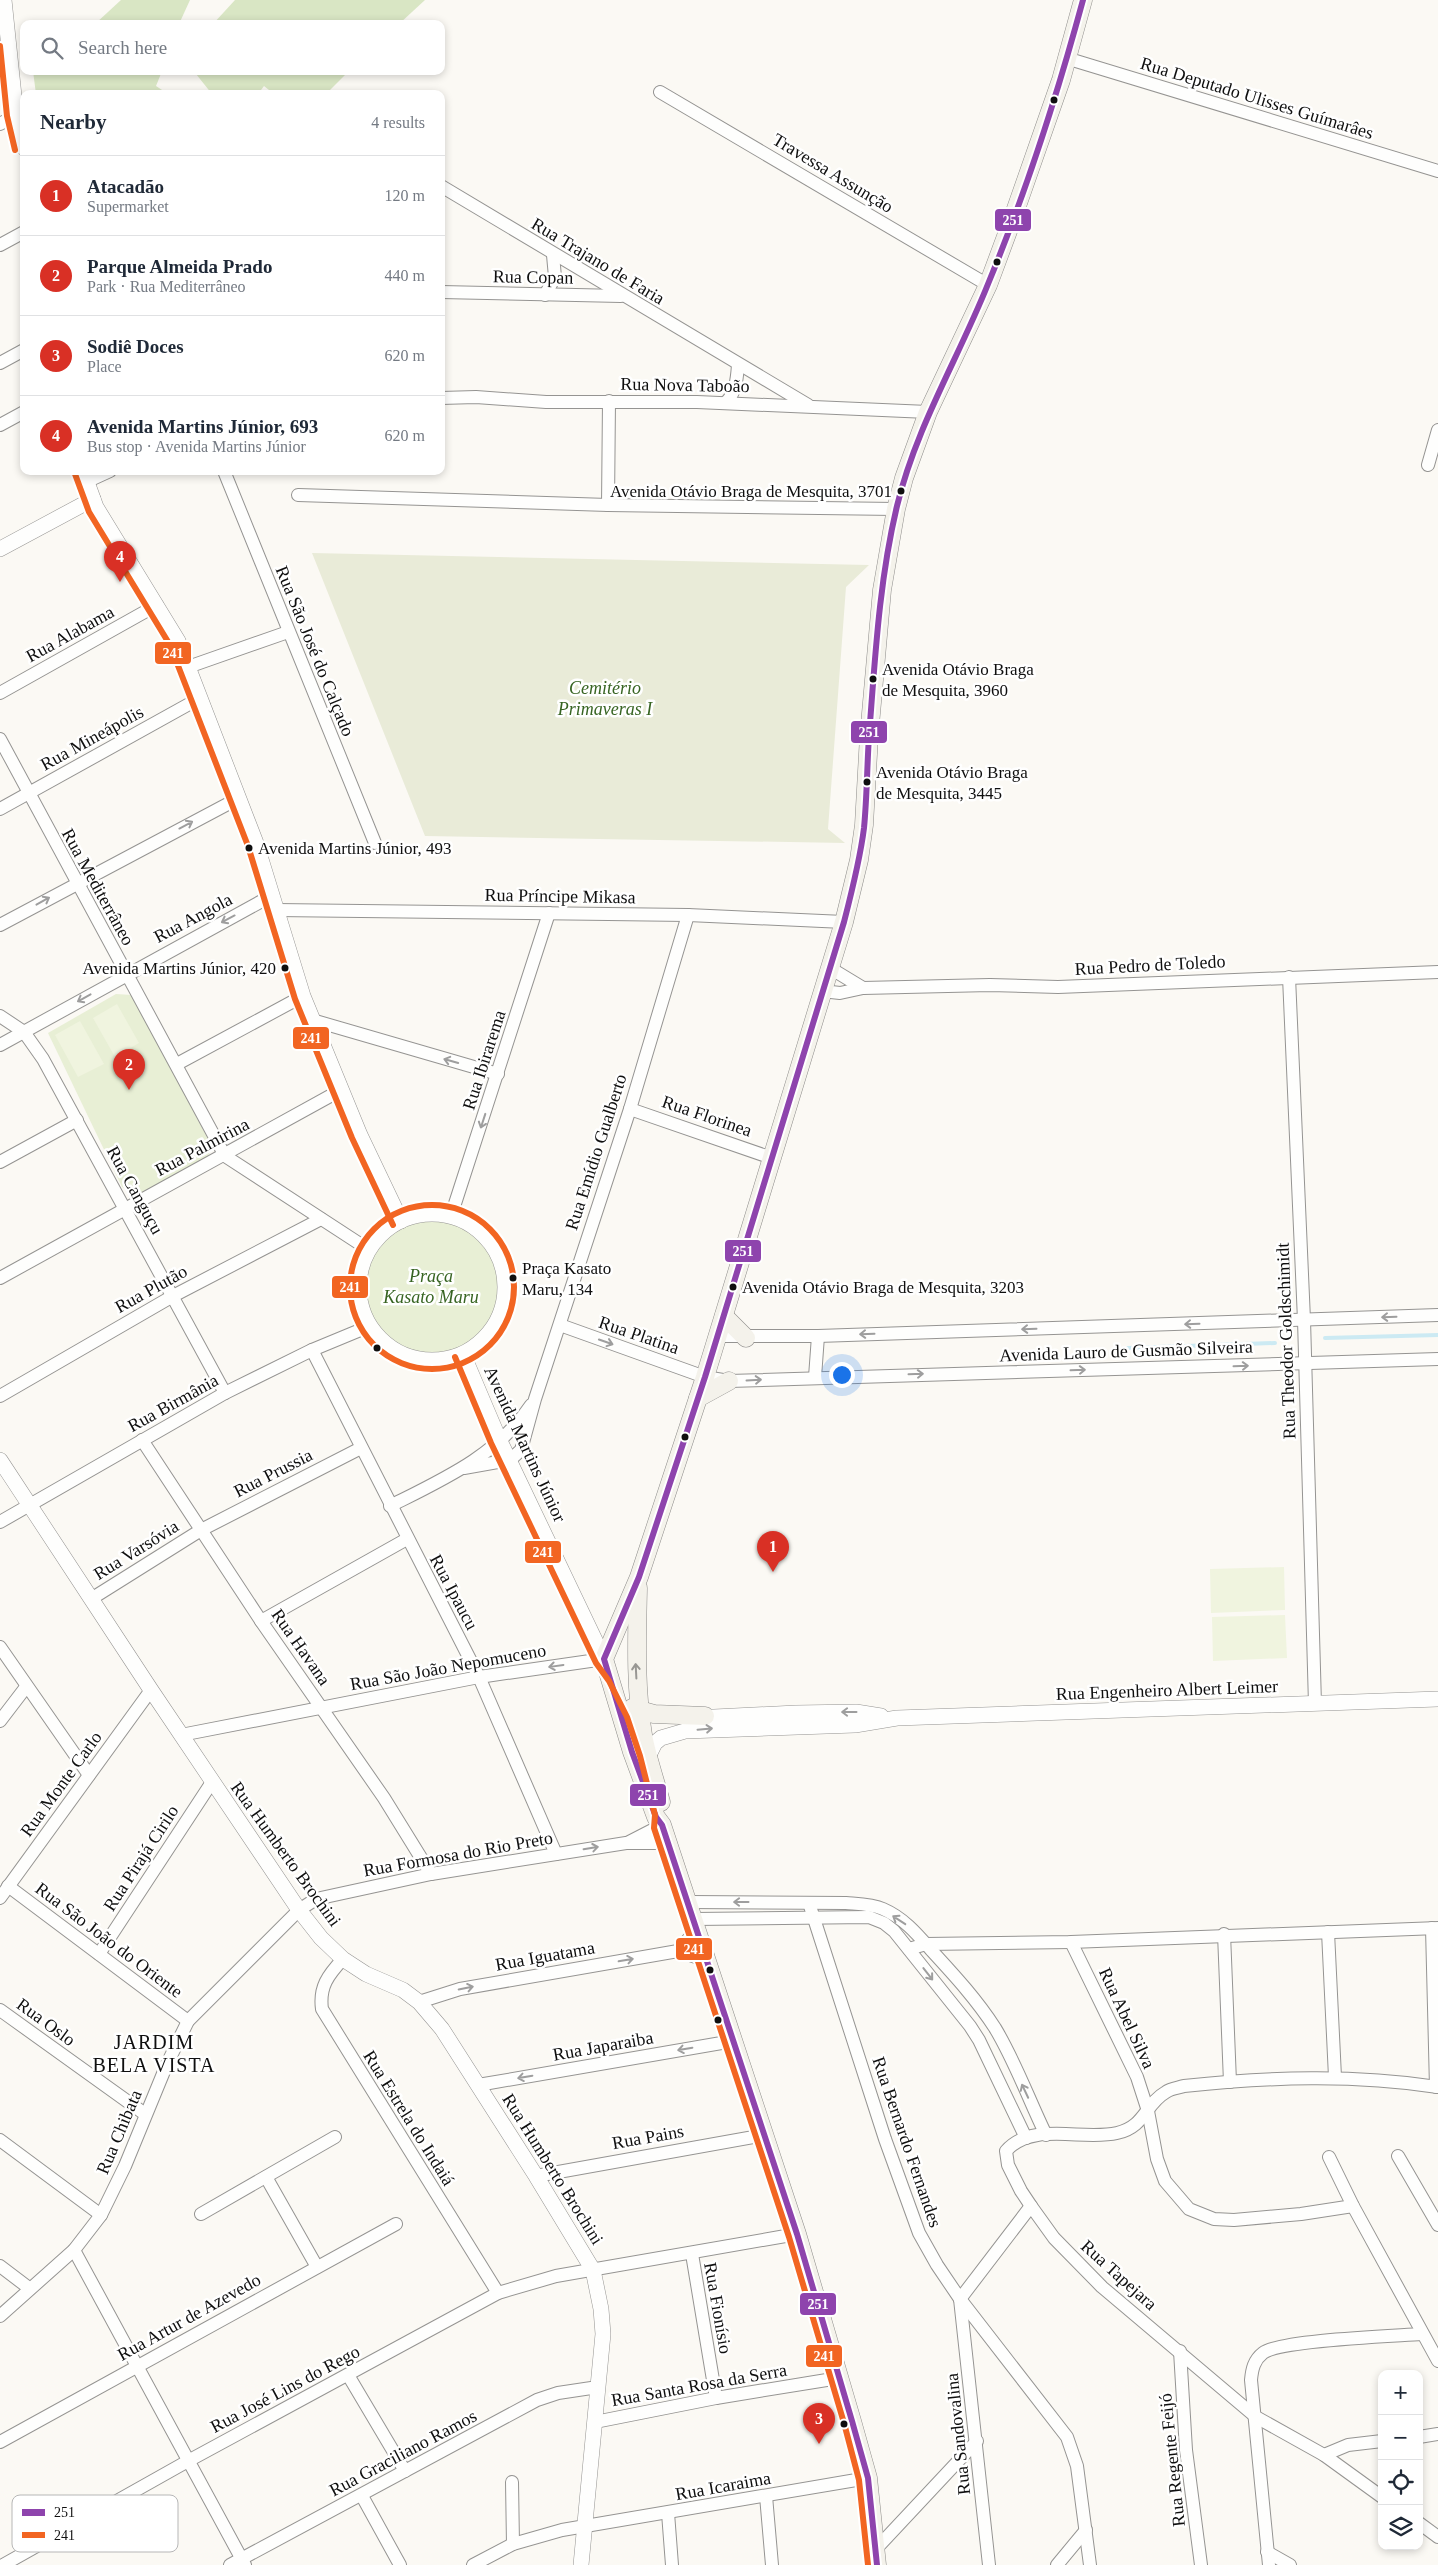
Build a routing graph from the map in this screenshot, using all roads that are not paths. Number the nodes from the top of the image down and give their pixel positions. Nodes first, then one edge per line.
1 (4, 0) edge
2 (1083, 0) edge
3 (0, 2) edge
4 (1066, 58) junction
5 (660, 92) dead end
6 (16, 115) junction
7 (0, 124) edge
8 (20, 132) edge
9 (1438, 171) edge
10 (445, 188) edge
11 (20, 234) edge
12 (0, 245) edge
13 (553, 254) junction
14 (988, 285) junction
15 (445, 292) edge
16 (545, 295) junction
17 (624, 296) junction
18 (20, 352) edge
19 (0, 363) edge
20 (738, 365) junction
21 (445, 398) edge
22 (609, 401) junction
23 (725, 403) junction
24 (812, 408) junction
25 (928, 412) junction
26 (20, 414) edge
27 (0, 426) edge
28 (1438, 430) edge
29 (1428, 465) dead end
30 (226, 475) edge
31 (84, 477) edge
32 (298, 495) dead end
33 (93, 499) junction
34 (608, 505) junction
35 (896, 509) junction
36 (0, 549) edge
37 (156, 604) junction
38 (288, 632) junction
39 (188, 667) junction
40 (0, 693) edge
41 (200, 698) junction
42 (0, 739) edge
43 (28, 793) junction
44 (239, 798) junction
45 (0, 809) edge
46 (375, 843) dead end
47 (76, 883) junction
48 (274, 903) junction
49 (549, 913) junction
50 (688, 915) junction
51 (844, 922) junction
52 (0, 925) edge
53 (830, 968) junction
54 (1438, 972) edge
55 (126, 974) junction
56 (1289, 976) junction
57 (863, 988) junction
58 (822, 991) junction
59 (302, 996) junction
60 (0, 1016) edge
61 (312, 1020) junction
62 (24, 1032) junction
63 (0, 1045) edge
64 (177, 1064) junction
65 (498, 1074) junction
66 (342, 1090) junction
67 (630, 1108) junction
68 (77, 1120) junction
69 (225, 1156) junction
70 (772, 1158) junction
71 (0, 1162) edge
72 (125, 1208) junction
73 (451, 1216) junction
74 (321, 1219) junction
75 (401, 1221) junction
76 (371, 1247) junction
77 (0, 1278) edge
78 (173, 1296) junction
79 (1438, 1315) edge
80 (724, 1316) junction
81 (1304, 1320) junction
82 (370, 1326) junction
83 (560, 1326) junction
84 (718, 1336) junction
85 (818, 1336) junction
86 (746, 1338) junction
87 (312, 1350) junction
88 (462, 1354) junction
89 (1438, 1359) edge
90 (1305, 1364) junction
91 (705, 1377) junction
92 (815, 1377) junction
93 (729, 1381) junction
94 (226, 1393) junction
95 (0, 1396) edge
96 (698, 1398) junction
97 (535, 1399) junction
98 (500, 1439) junction
99 (142, 1440) junction
100 (361, 1448) junction
101 (0, 1460) edge
102 (510, 1460) junction
103 (464, 1468) junction
104 (28, 1504) junction
105 (390, 1506) junction
106 (0, 1522) edge
107 (201, 1530) junction
108 (407, 1539) junction
109 (639, 1577) junction
110 (91, 1599) junction
111 (261, 1621) junction
112 (0, 1647) edge
113 (604, 1659) junction
114 (479, 1677) junction
115 (26, 1687) junction
116 (151, 1690) junction
117 (1438, 1700) edge
118 (1315, 1704) junction
119 (322, 1707) junction
120 (636, 1709) junction
121 (705, 1716) junction
122 (897, 1718) junction
123 (0, 1721) edge
124 (181, 1735) junction
125 (643, 1737) junction
126 (640, 1754) junction
127 (88, 1775) junction
128 (212, 1782) junction
129 (662, 1825) junction
130 (626, 1843) junction
131 (668, 1843) junction
132 (556, 1854) junction
133 (431, 1874) junction
134 (8, 1886) junction
135 (0, 1898) edge
136 (689, 1902) junction
137 (809, 1903) junction
138 (299, 1910) junction
139 (813, 1917) junction
140 (695, 1924) junction
141 (1435, 1928) edge
142 (1328, 1932) junction
143 (1224, 1934) junction
144 (1071, 1942) junction
145 (926, 1944) junction
146 (909, 1949) junction
147 (678, 1951) junction
148 (100, 1954) junction
149 (343, 1959) junction
150 (707, 1961) junction
151 (419, 2002) junction
152 (0, 2010) edge
153 (188, 2021) junction
154 (733, 2041) junction
155 (1335, 2077) junction
156 (1230, 2082) junction
157 (478, 2085) junction
158 (1437, 2087) edge
159 (1148, 2111) junction
160 (145, 2114) junction
161 (765, 2135) junction
162 (1046, 2135) junction
163 (335, 2137) dead end
164 (1026, 2138) junction
165 (0, 2140) edge
166 (1398, 2156) dead end
167 (1329, 2158) dead end
168 (536, 2176) junction
169 (266, 2177) junction
170 (1032, 2206) junction
171 (1353, 2206) junction
172 (201, 2214) dead end
173 (101, 2215) junction
174 (1437, 2220) edge
175 (396, 2224) dead end
176 (797, 2234) junction
177 (74, 2250) junction
178 (692, 2254) junction
179 (0, 2266) edge
180 (317, 2267) junction
181 (593, 2270) junction
182 (29, 2288) junction
183 (498, 2293) junction
184 (960, 2299) junction
185 (0, 2316) edge
186 (1421, 2334) junction
187 (1180, 2351) junction
188 (1438, 2361) edge
189 (136, 2366) junction
190 (348, 2375) junction
191 (839, 2378) junction
192 (598, 2387) junction
193 (716, 2398) junction
194 (1256, 2417) junction
195 (595, 2422) junction
196 (1438, 2434) edge
197 (1423, 2436) edge
198 (977, 2441) junction
199 (1378, 2441) edge
200 (0, 2442) edge
201 (1324, 2455) junction
202 (188, 2461) junction
203 (405, 2471) junction
204 (868, 2478) junction
205 (512, 2482) dead end
206 (1378, 2493) edge
207 (128, 2495) edge
208 (362, 2496) junction
209 (766, 2496) junction
210 (668, 2513) junction
211 (1423, 2526) edge
212 (584, 2527) junction
213 (1086, 2530) junction
214 (1438, 2537) edge
215 (513, 2544) junction
216 (26, 2552) edge
217 (1267, 2552) junction
218 (876, 2557) edge
219 (238, 2563) edge
220 (3, 2565) edge
221 (400, 2565) edge
222 (473, 2565) edge
223 (581, 2565) edge
224 (672, 2565) edge
225 (772, 2565) edge
226 (989, 2565) edge
227 (1057, 2565) edge
228 (1090, 2565) edge
229 (1201, 2565) edge
230 (1269, 2565) edge
231 (1290, 2565) edge

1 - 3 street
1 - 6 street
2 - 4 main road
4 - 9 street, Rua Deputado Ulisses Guímarâes
4 - 14 main road
5 - 14 street, Travessa Assunção
6 - 7 street
6 - 8 street
10 - 13 street, Rua Trajano de Faria
11 - 12 street
13 - 16 street
13 - 17 street, Rua Trajano de Faria
14 - 25 main road
15 - 16 street, Rua Copan
16 - 17 street, Rua Copan
17 - 20 street, Rua Trajano de Faria
18 - 19 street
20 - 23 street
20 - 24 street, Rua Trajano de Faria
21 - 22 street, Rua Nova Taboão
22 - 23 street, Rua Nova Taboão
22 - 34 street
23 - 24 street, Rua Nova Taboão
24 - 25 street, Rua Nova Taboão
25 - 35 main road
26 - 27 street
28 - 29 street
30 - 38 street, Rua São José do Calçado
31 - 33 street
32 - 34 street
33 - 36 street
33 - 37 street
34 - 35 street
35 - 51 main road
37 - 39 street
37 - 40 street, Rua Alabama
38 - 39 street
38 - 46 street, Rua São José do Calçado
39 - 41 street
41 - 43 street, Rua Mineápolis
41 - 44 street
42 - 43 street, Rua Mediterrâneo
43 - 45 street, Rua Mineápolis
43 - 47 street, Rua Mediterrâneo
47 -> 44 street
44 - 48 street
52 -> 47 street
47 - 55 street, Rua Mediterrâneo
48 - 49 street, Rua Príncipe Mikasa
48 -> 55 street, Rua Angola
48 - 59 street
49 - 50 street, Rua Príncipe Mikasa
49 - 65 street, Rua Ibirarema
50 - 51 street, Rua Príncipe Mikasa
50 - 67 street, Rua Emídio Gualberto
51 - 53 main road
53 - 57 street
53 - 58 main road
54 - 56 street, Rua Pedro de Toledo
55 -> 62 street, Rua Angola
55 - 64 street, Rua Mediterrâneo
56 - 57 street, Rua Pedro de Toledo
56 - 81 street, Rua Theodor Goldschimidt
57 - 58 street, Rua Pedro de Toledo
58 - 70 main road
59 - 61 street
59 - 64 street
60 - 62 street, Rua Canguçu
65 -> 61 street
61 - 66 street
62 - 63 street, Rua Angola
62 - 68 street, Rua Canguçu
64 - 69 street, Rua Mediterrâneo
65 -> 73 street, Rua Ibirarema
66 - 69 street, Rua Palmirina
66 - 75 street
67 - 70 street, Rua Florinea
67 - 83 street, Rua Emídio Gualberto
68 - 71 street
68 - 72 street, Rua Canguçu
69 - 72 street, Rua Palmirina
69 - 74 street
70 - 80 main road
72 - 77 street, Rua Palmirina
72 - 78 street, Rua Canguçu
73 - 75 street
73 - 88 street
74 - 76 street
74 - 78 street, Rua Plutão
75 - 76 street
76 - 82 street
78 - 94 street, Rua Canguçu
78 - 95 street, Rua Plutão
79 -> 81 street, Avenida Lauro de Gusmão Silveira
80 - 84 main road
80 - 86 main road
81 -> 85 street, Avenida Lauro de Gusmão Silveira
81 - 90 street, Rua Theodor Goldschimidt
82 - 87 street, Rua Birmânia
82 - 88 street
83 -> 91 street, Rua Platina
83 - 97 street, Rua Emídio Gualberto
84 - 86 street, Avenida Lauro de Gusmão Silveira
84 - 91 main road
85 - 86 street, Avenida Lauro de Gusmão Silveira
85 - 92 street
87 - 94 street, Rua Birmânia
87 - 100 street, Rua Ipaucu
88 - 98 street, Avenida Martins Júnior
89 - 90 street, Avenida Lauro de Gusmão Silveira
92 -> 90 street, Avenida Lauro de Gusmão Silveira
90 - 118 street, Rua Theodor Goldschimidt
91 - 93 street, Avenida Lauro de Gusmão Silveira
91 - 96 main road
93 -> 92 street, Avenida Lauro de Gusmão Silveira
93 - 96 main road
94 - 99 street, Rua Birmânia
96 - 109 main road
97 - 98 street, Rua Emídio Gualberto
97 - 102 street, Rua Emídio Gualberto
98 - 102 street, Avenida Martins Júnior
98 - 103 street, Rua Emídio Gualberto
99 - 104 street, Rua Birmânia
99 - 107 street, Rua Havana
100 - 105 street, Rua Ipaucu
100 - 107 street, Rua Prussia
101 - 104 street, Rua Humberto Brochini
102 - 103 street, Rua Emídio Gualberto
102 - 113 street, Avenida Martins Júnior
103 - 105 street, Rua Emídio Gualberto
104 - 106 street, Rua Birmânia
104 - 110 street, Rua Humberto Brochini
105 - 108 street, Rua Ipaucu
107 - 110 street, Rua Varsóvia
107 - 111 street, Rua Havana
108 - 111 street
108 - 114 street, Rua Ipaucu
109 - 113 main road
120 -> 109 main road
110 - 116 street, Rua Humberto Brochini
111 - 119 street, Rua Havana
112 - 115 street
113 -> 114 street, Rua São João Nepomuceno
113 - 120 main road
113 - 126 main road
114 - 119 street, Rua São João Nepomuceno
114 - 132 street, Rua Ipaucu
115 - 123 street
115 - 127 street
116 - 124 street, Rua Humberto Brochini
116 - 127 street, Rua Monte Carlo
117 - 118 street, Rua Engenheiro Albert Leimer
118 - 122 street, Rua Engenheiro Albert Leimer
119 - 124 street, Rua São João Nepomuceno
119 - 133 street, Rua Havana
120 - 121 main road
120 - 125 main road
122 -> 121 street, Rua Engenheiro Albert Leimer
121 - 125 street, Rua Engenheiro Albert Leimer
126 -> 122 street, Rua Engenheiro Albert Leimer
124 - 128 street, Rua Humberto Brochini
125 - 126 main road
126 - 129 main road
127 - 134 street, Rua Monte Carlo
128 - 138 street, Rua Humberto Brochini
128 - 148 street, Rua Pirajá Cirilo
129 - 130 street, Rua Formosa do Rio Preto
129 - 131 main road
130 - 131 street, Rua Formosa do Rio Preto
132 -> 130 street, Rua Formosa do Rio Preto
131 - 136 main road
132 - 133 street, Rua Formosa do Rio Preto
133 - 138 street, Rua Formosa do Rio Preto
134 - 135 street, Rua Monte Carlo
134 - 148 street, Rua São João do Oriente
137 -> 136 street
136 - 140 main road
137 - 139 street, Rua Bernardo Fernandes
145 -> 137 street
138 - 149 street, Rua Humberto Brochini
138 - 153 street, Rua Chibata
139 - 140 street
139 - 146 street
139 - 184 street, Rua Bernardo Fernandes
140 - 147 street
140 - 150 main road
141 - 142 street
141 - 158 street
142 - 143 street
142 - 155 street
143 - 144 street
143 - 156 street
144 - 145 street
144 - 159 street, Rua Abel Silva
145 - 146 street
162 -> 145 street
146 -> 164 street
147 - 150 street, Rua Iguatama
151 -> 147 street, Rua Iguatama
148 - 153 street, Rua São João do Oriente
149 - 151 street, Rua Humberto Brochini
149 - 183 street, Rua Estrela do Indaiá
150 - 154 main road
151 - 157 street, Rua Humberto Brochini
152 - 160 street, Rua Oslo
153 - 160 street, Rua Chibata
154 -> 157 street, Rua Japaraiba
154 - 161 main road
155 - 156 street
155 - 158 street
156 - 159 street
157 - 168 street, Rua Humberto Brochini
159 - 162 street
159 - 171 street, Rua Abel Silva
160 - 173 street, Rua Chibata
161 - 168 street, Rua Pains
161 - 176 main road
162 - 164 street
163 - 169 street
164 - 170 street, Rua Tapejara
165 - 173 street
166 - 174 street
167 - 171 street
168 - 181 street, Rua Humberto Brochini
169 - 172 street
169 - 180 street
170 - 184 street
170 - 187 street, Rua Tapejara
171 - 186 street
173 - 177 street, Rua Chibata
175 - 180 street, Rua Artur de Azevedo
176 - 178 street, Rua José Lins do Rego
176 - 191 main road
177 - 182 street, Rua Chibata
177 - 189 street
178 - 181 street, Rua José Lins do Rego
178 - 193 street, Rua Fionísio
179 - 182 street
180 - 189 street, Rua Artur de Azevedo
181 - 183 street, Rua José Lins do Rego
181 - 192 street, Rua Humberto Brochini
182 - 185 street, Rua Chibata
183 - 190 street, Rua José Lins do Rego
184 - 198 street, Rua Sandovalina
184 - 213 street, Rua Bernardo Fernandes
186 - 188 street
186 - 194 street
187 - 194 street, Rua Tapejara
187 - 229 street, Rua Regente Feijó
189 - 200 street, Rua Artur de Azevedo
189 - 202 street
190 - 202 street, Rua José Lins do Rego
190 - 203 street
191 - 193 street, Rua Santa Rosa da Serra
191 - 204 main road
192 - 195 street, Rua Humberto Brochini
192 - 203 street, Rua Graciliano Ramos
193 - 195 street, Rua Santa Rosa da Serra
194 - 201 street, Rua Tapejara
194 - 217 street
195 - 212 street, Rua Humberto Brochini
196 - 197 street
198 - 218 street
198 - 226 street, Rua Sandovalina
199 - 201 street
201 - 206 street, Rua Tapejara
202 - 207 street, Rua José Lins do Rego
202 - 219 street
203 - 208 street, Rua Graciliano Ramos
204 - 209 street, Rua Icaraima
204 - 218 main road
205 - 215 street
208 - 219 street, Rua Graciliano Ramos
208 - 221 street
209 - 210 street, Rua Icaraima
209 - 225 street
210 - 212 street, Rua Icaraima
210 - 224 street
211 - 214 street
212 - 215 street, Rua Icaraima
212 - 223 street, Rua Humberto Brochini
213 - 227 street
213 - 228 street, Rua Bernardo Fernandes
215 - 222 street, Rua Icaraima
216 - 220 street, Rua José Lins do Rego
217 - 230 street
217 - 231 street

